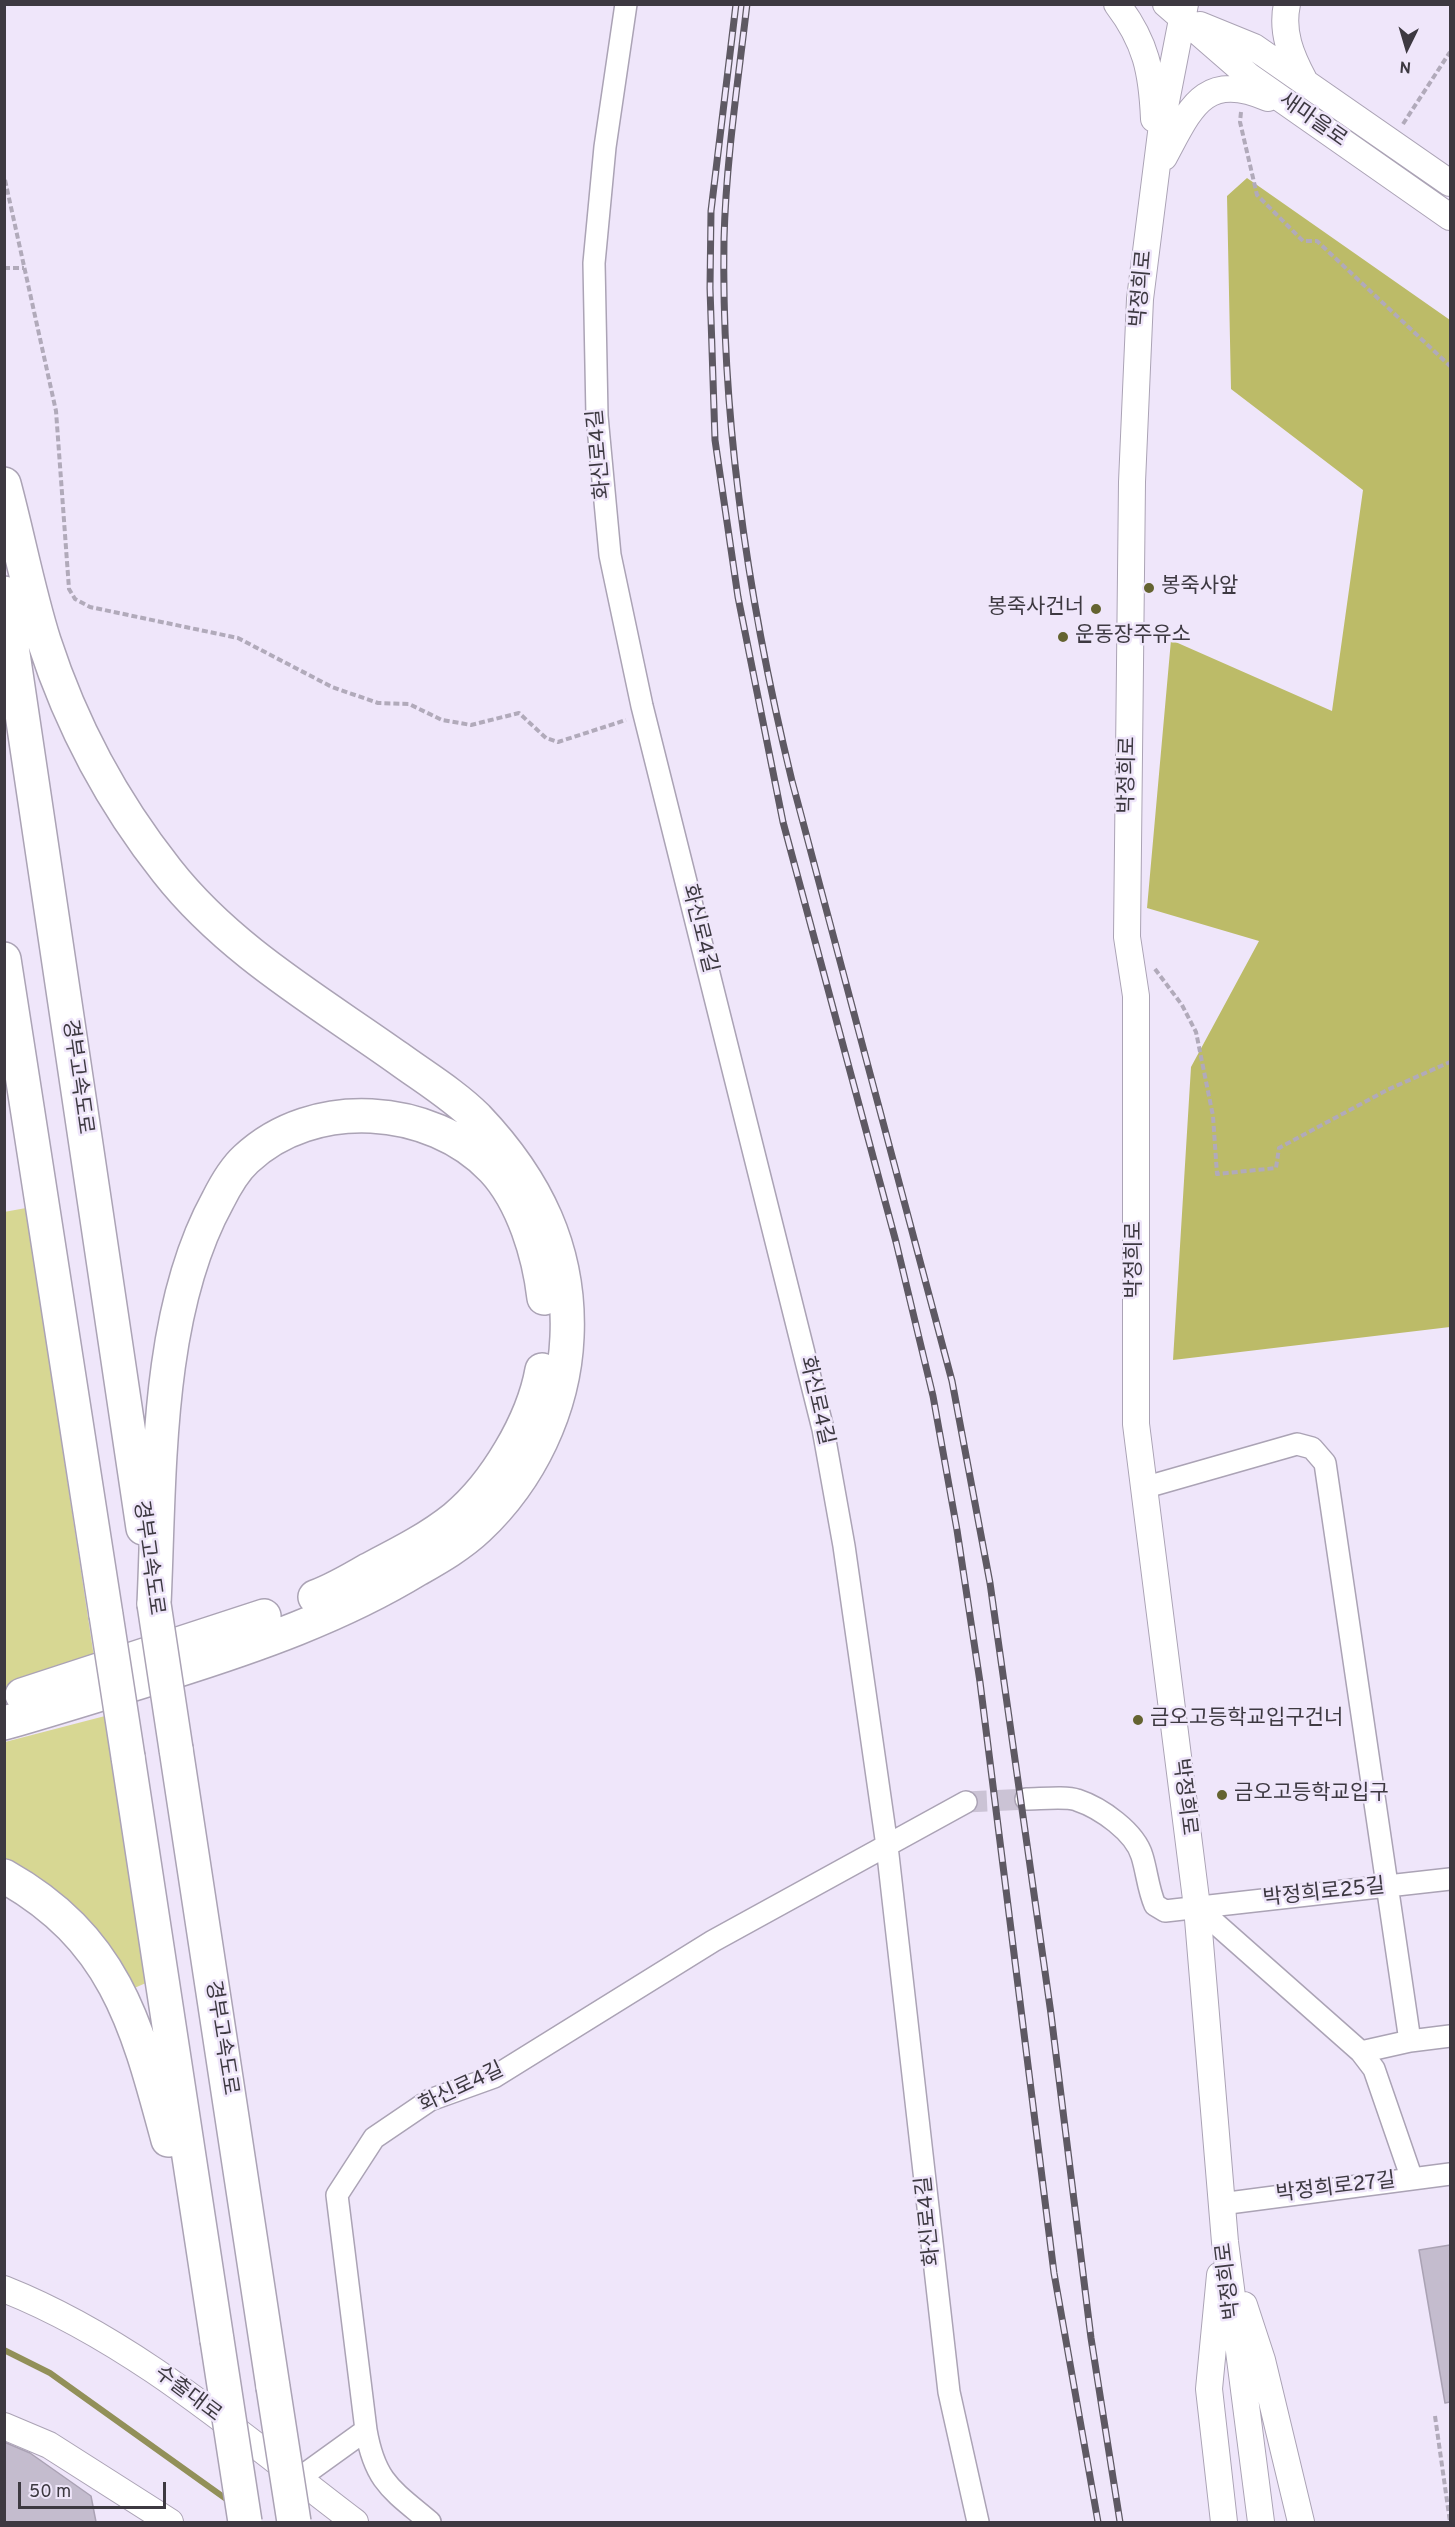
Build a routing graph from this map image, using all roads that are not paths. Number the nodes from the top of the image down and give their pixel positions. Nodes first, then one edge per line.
1 (626, 4) edge
2 (1117, 4) edge
3 (1287, 4) edge
4 (1183, 7) edge
5 (1306, 83) junction
6 (1299, 111) junction
7 (1156, 170) junction
8 (1450, 183) edge
9 (1450, 217) edge
10 (4, 484) edge
11 (4, 593) edge
12 (4, 959) edge
13 (1143, 1488) junction
14 (154, 1604) junction
15 (4, 1701) edge
16 (4, 1723) edge
17 (1026, 1799) tunnel mouth
18 (966, 1802) tunnel mouth
19 (887, 1846) junction
20 (4, 1876) edge
21 (1450, 1879) edge
22 (1386, 1888) junction
23 (1197, 1906) junction
24 (1450, 2036) edge
25 (1410, 2041) junction
26 (1361, 2052) junction
27 (1450, 2174) edge
28 (1412, 2179) junction
29 (1221, 2204) junction
30 (1225, 2242) junction
31 (4, 2289) edge
32 (210, 2291) junction
33 (4, 2426) edge
34 (366, 2430) junction
35 (298, 2480) junction
36 (170, 2523) edge
37 (245, 2523) edge
38 (294, 2523) edge
39 (355, 2523) edge
40 (430, 2523) edge
41 (978, 2523) edge
42 (1224, 2523) edge
43 (1261, 2523) edge
44 (1301, 2523) edge

1 - 19 street, 화신로4길
2 - 7 street
3 - 5 street
4 - 5 street, 새마을로
4 - 6 street, 새마을로
4 - 7 street, 박정희로
5 - 8 street, 새마을로
6 - 7 street
6 - 9 street, 새마을로
7 - 13 street, 박정희로
10 - 16 highway
11 - 14 highway, 경부고속도로
12 - 32 highway, bridge
13 - 22 street
13 - 23 street, 박정희로
14 - 15 highway
14 - 38 highway, 경부고속도로, bridge
17 - 23 street, 박정희로25길
18 - 19 street, 화신로4길
19 - 34 street, 화신로4길
19 - 41 street, 화신로4길
20 - 32 highway
21 - 22 street, 박정희로25길
22 - 23 street, 박정희로25길
22 - 25 street
23 - 26 street
23 - 29 street, 박정희로
24 - 25 street
25 - 26 street
26 - 28 street
27 - 28 street, 박정희로27길
28 - 29 street, 박정희로27길
29 - 30 street, 박정희로
30 - 42 street
30 - 43 street, 박정희로
30 - 44 street
31 - 35 street, 수출대로
32 - 37 highway, bridge
33 - 36 street
34 - 35 street
34 - 40 street, 화신로4길
35 - 39 street, 수출대로

